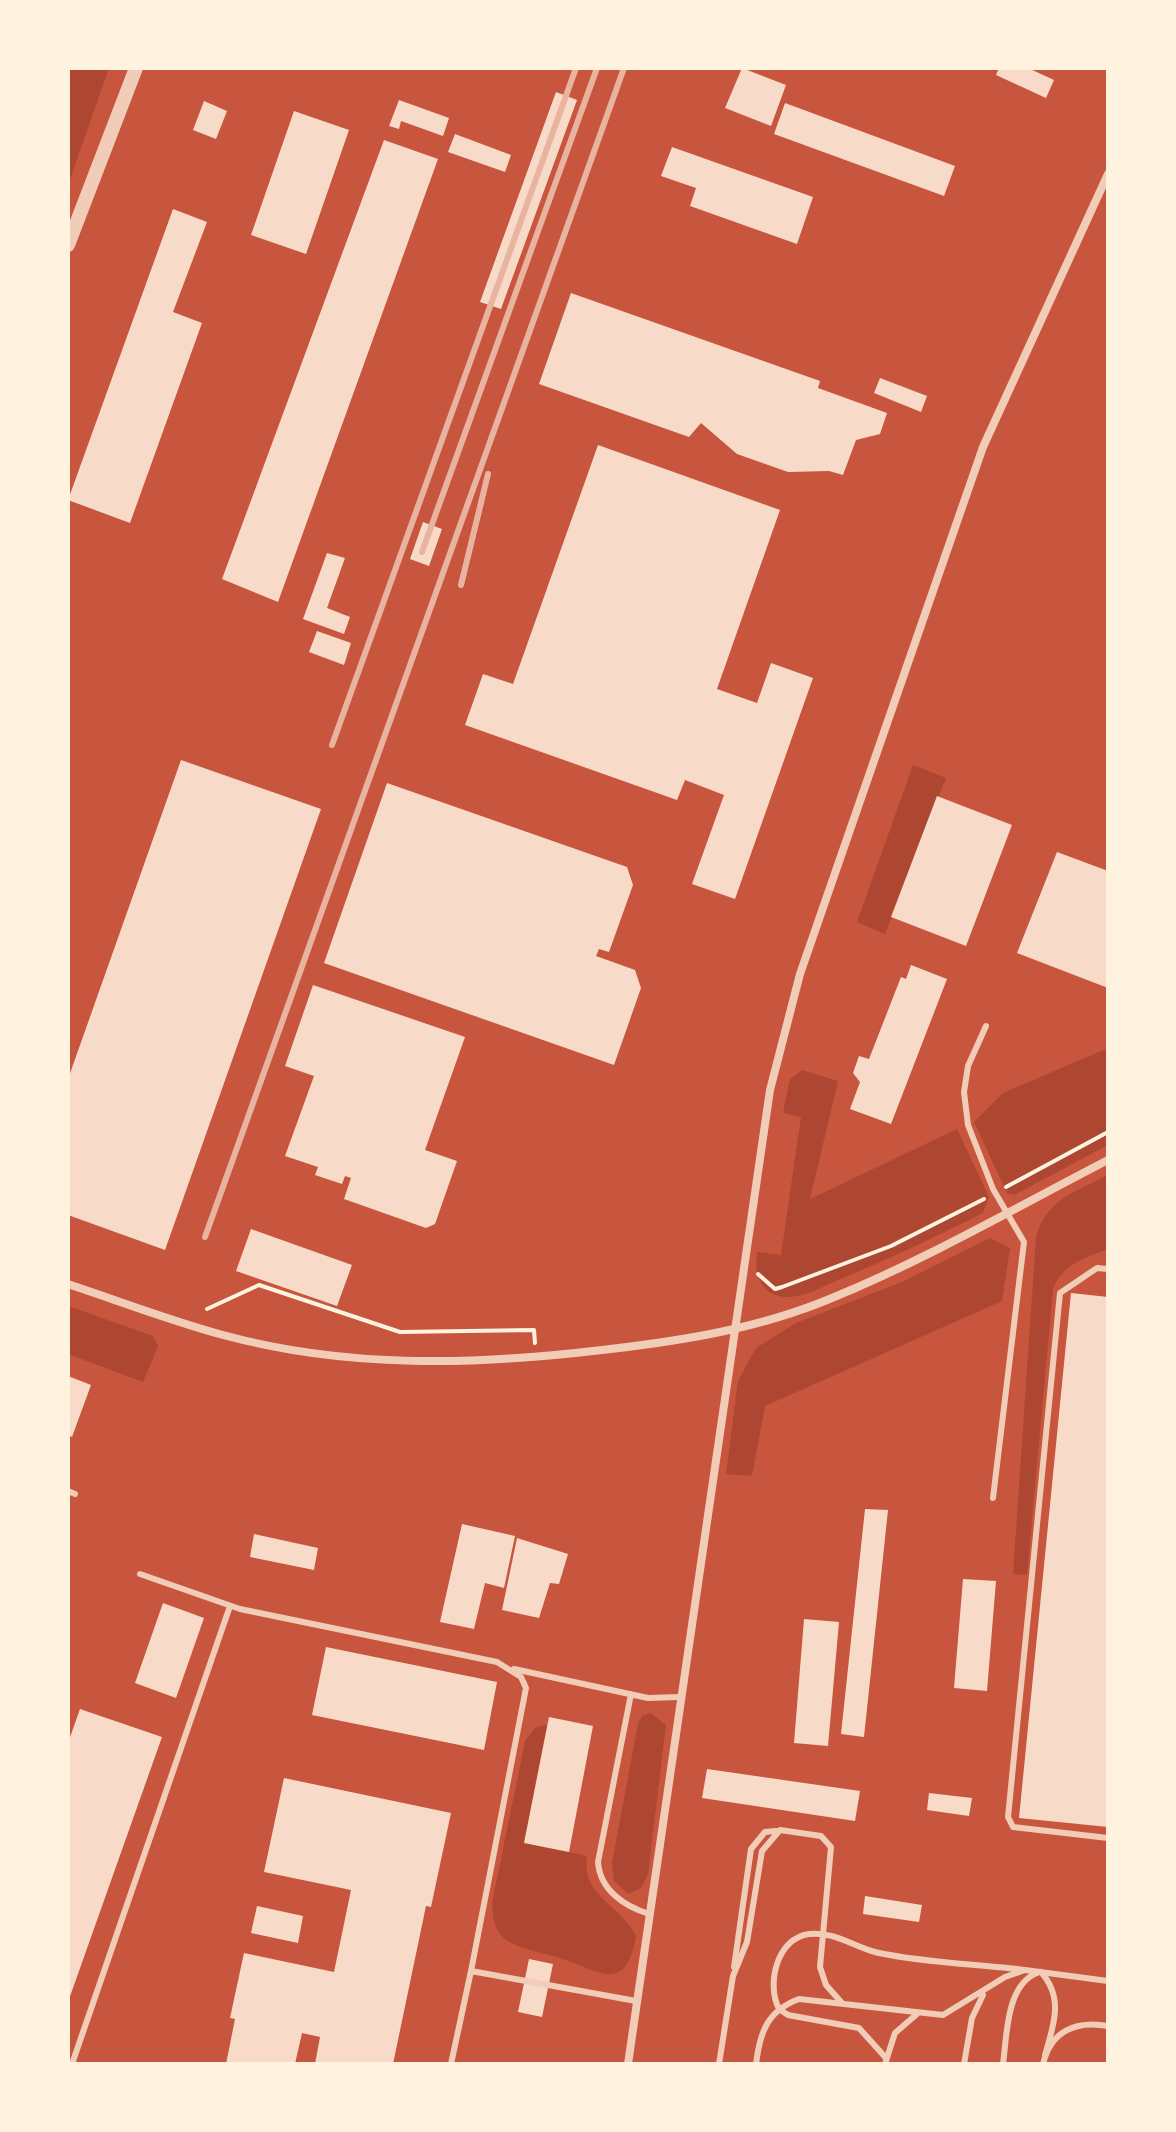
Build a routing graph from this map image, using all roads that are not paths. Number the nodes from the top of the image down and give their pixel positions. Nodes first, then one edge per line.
1 (136, 68) edge
2 (1108, 174) edge
3 (68, 245) edge
4 (986, 1026) dead end
5 (1108, 1160) edge
6 (1006, 1212) junction
7 (1108, 1269) edge
8 (68, 1284) edge
9 (736, 1330) junction
10 (993, 1498) dead end
11 (140, 1574) dead end
12 (230, 1606) junction
13 (510, 1668) junction
14 (631, 1694) junction
15 (679, 1697) junction
16 (1108, 1838) edge
17 (649, 1914) junction
18 (820, 1935) junction
19 (1025, 1970) junction
20 (471, 1971) junction
21 (1041, 1972) junction
22 (1108, 1981) edge
23 (987, 1988) junction
24 (636, 2001) junction
25 (842, 2003) junction
26 (779, 2009) junction
27 (917, 2014) junction
28 (1108, 2026) edge
29 (1045, 2055) junction
30 (886, 2061) edge
31 (72, 2064) edge
32 (451, 2064) edge
33 (628, 2064) edge
34 (719, 2064) edge
35 (756, 2064) edge
36 (964, 2064) edge
37 (1003, 2064) edge
38 (1043, 2064) edge

1 - 3 street
2 - 9 street
4 - 6 lane
5 - 6 street
6 - 9 street
6 - 10 lane
7 - 16 lane
8 - 9 street
9 - 15 street
11 - 12 lane
12 - 13 lane
12 - 31 lane
13 - 14 lane
13 - 20 lane
14 - 15 lane
14 - 17 lane
15 - 17 street
17 - 24 street
18 - 19 lane
18 - 25 lane
18 - 26 lane
18 - 34 lane
19 - 21 lane
19 - 23 lane
20 - 24 lane
20 - 32 lane
21 - 22 lane
21 - 29 lane
21 - 37 lane
23 - 27 lane
23 - 36 lane
24 - 33 street
25 - 26 lane
25 - 27 lane
26 - 30 lane
26 - 35 lane
27 - 30 lane
28 - 29 lane
29 - 38 lane

